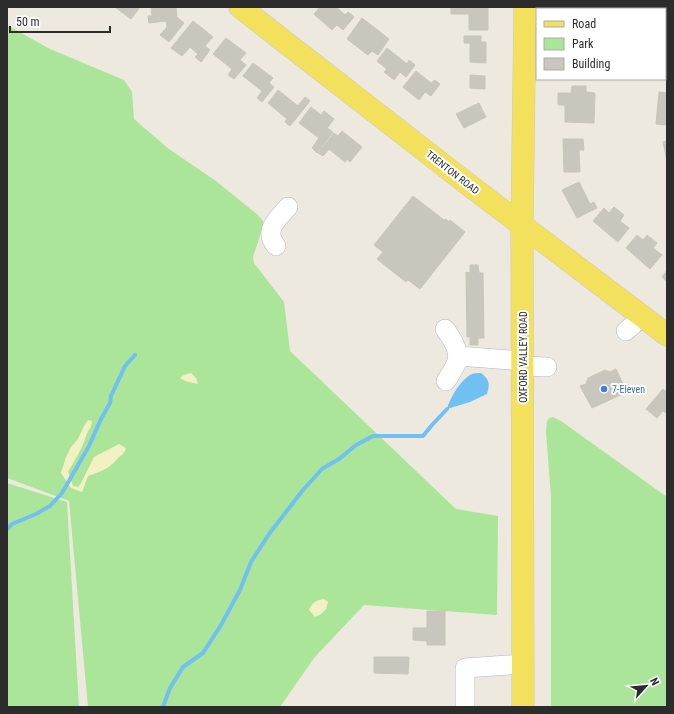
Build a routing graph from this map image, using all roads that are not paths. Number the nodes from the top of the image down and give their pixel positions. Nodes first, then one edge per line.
1 (240, 7) edge
2 (525, 7) edge
3 (288, 207) dead end
4 (522, 225) junction
5 (276, 246) dead end
6 (643, 316) junction
7 (445, 329) dead end
8 (626, 331) dead end
9 (667, 335) edge
10 (458, 356) junction
11 (523, 364) junction
12 (547, 367) dead end
13 (446, 381) dead end
14 (523, 664) junction
15 (465, 707) edge
16 (523, 707) edge

1 - 4 main road, TRENTON ROAD
2 - 4 main road, OXFORD VALLEY ROAD
3 - 5 lane
4 - 6 main road, TRENTON ROAD
4 - 11 main road, OXFORD VALLEY ROAD
6 - 8 lane
6 - 9 main road, TRENTON ROAD
7 - 10 lane
10 - 11 lane
10 - 13 lane
11 - 12 lane
11 - 14 main road, OXFORD VALLEY ROAD
14 - 15 lane
14 - 16 main road, OXFORD VALLEY ROAD

